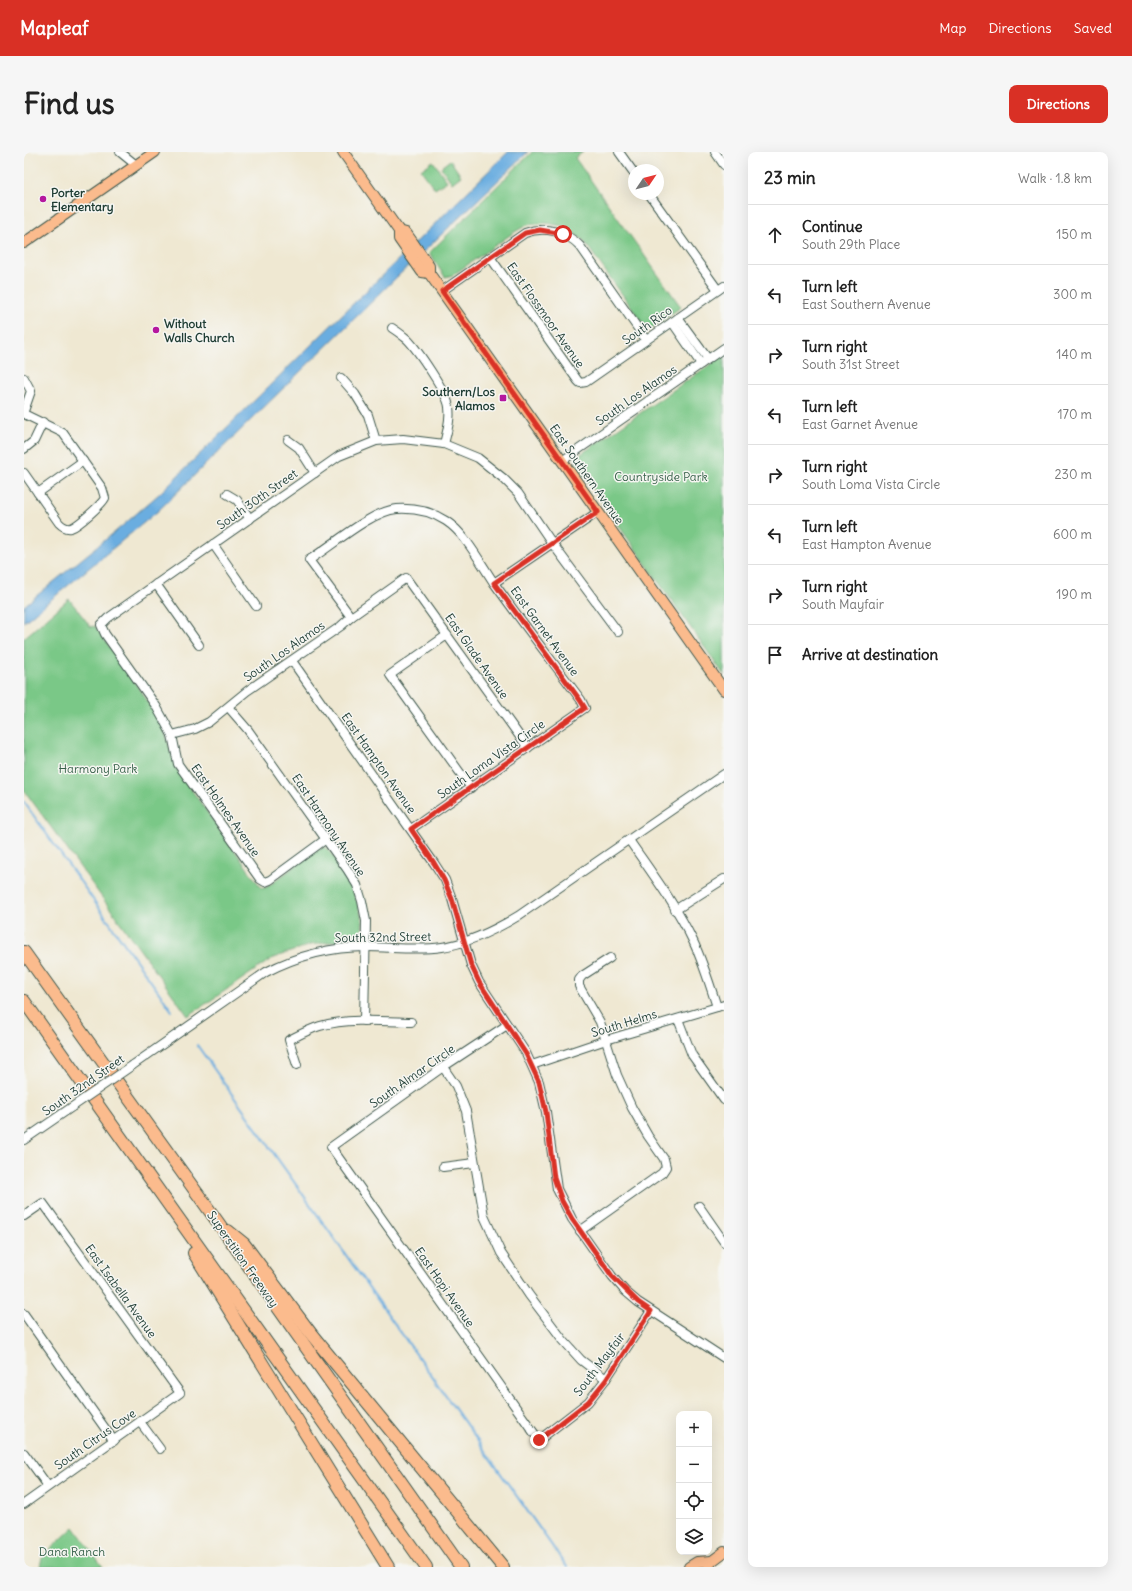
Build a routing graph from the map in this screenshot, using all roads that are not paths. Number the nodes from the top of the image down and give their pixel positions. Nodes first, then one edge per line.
1 (120, 152) edge
2 (128, 152) edge
3 (155, 152) edge
4 (343, 152) edge
5 (619, 152) edge
6 (715, 152) edge
7 (136, 165) junction
8 (628, 165) edge
9 (724, 165) edge
10 (654, 200) edge
11 (24, 243) edge
12 (490, 257) junction
13 (721, 288) edge
14 (442, 291) junction
15 (675, 320) junction
16 (392, 328) dead end
17 (646, 340) junction
18 (724, 348) edge
19 (704, 362) junction
20 (24, 378) edge
21 (341, 378) dead end
22 (583, 383) joint
23 (24, 412) edge
24 (43, 422) junction
25 (288, 440) dead end
26 (376, 441) junction
27 (444, 444) junction
28 (24, 449) edge
29 (83, 461) junction
30 (562, 461) junction
31 (315, 472) junction
32 (24, 473) edge
33 (38, 493) junction
34 (227, 494) dead end
35 (598, 512) junction
36 (250, 519) junction
37 (552, 543) junction
38 (213, 544) junction
39 (406, 578) joint
40 (494, 583) junction
41 (156, 584) junction
42 (256, 606) dead end
43 (351, 617) junction
44 (101, 625) joint
45 (618, 632) dead end
46 (447, 636) junction
47 (199, 645) dead end
48 (292, 661) junction
49 (724, 690) edge
50 (229, 708) junction
51 (585, 708) joint
52 (172, 735) junction
53 (528, 748) junction
54 (724, 774) edge
55 (471, 788) junction
56 (411, 829) junction
57 (326, 839) junction
58 (629, 840) junction
59 (724, 879) edge
60 (675, 910) junction
61 (464, 942) junction
62 (366, 947) junction
63 (24, 952) edge
64 (610, 958) dead end
65 (24, 1000) edge
66 (721, 1006) edge
67 (678, 1019) junction
68 (364, 1021) junction
69 (411, 1022) dead end
70 (507, 1025) junction
71 (606, 1040) junction
72 (297, 1065) dead end
73 (532, 1066) junction
74 (443, 1067) junction
75 (724, 1100) edge
76 (24, 1140) edge
77 (331, 1148) joint
78 (134, 1156) junction
79 (474, 1163) junction
80 (443, 1167) dead end
81 (699, 1206) dead end
82 (24, 1216) edge
83 (217, 1221) junction
84 (580, 1231) junction
85 (724, 1242) edge
86 (651, 1311) junction
87 (24, 1314) edge
88 (724, 1358) edge
89 (606, 1380) junction
90 (180, 1393) joint
91 (140, 1422) junction
92 (539, 1440) joint
93 (114, 1441) junction
94 (160, 1449) dead end
95 (24, 1453) edge
96 (48, 1486) junction
97 (24, 1504) edge
98 (724, 1552) edge
99 (710, 1564) edge
100 (388, 1567) edge
101 (426, 1567) edge
102 (461, 1567) edge
103 (503, 1567) edge
104 (689, 1567) edge

1 - 7 street
2 - 7 street
3 - 7 main road
4 - 14 main road, East Southern Avenue
5 - 8 street
6 - 9 street
7 - 11 main road
10 - 13 street
12 - 14 street
12 - 17 street
12 - 22 street, East Flossmoor Avenue
13 - 15 street, South Rico
14 - 30 main road, East Southern Avenue
15 - 17 street, South Rico
15 - 19 street
16 - 27 street
17 - 22 street, South Rico
18 - 19 street, South Los Alamos
19 - 30 street, South Los Alamos
20 - 23 street
21 - 26 street
23 - 24 street
24 - 28 street
24 - 29 street
25 - 31 street
26 - 27 street, South 30th Street
26 - 31 street, South 30th Street
27 - 37 street, South 30th Street
29 - 33 street
29 - 33 street
30 - 35 main road, East Southern Avenue
31 - 36 street, South 30th Street
32 - 33 street
34 - 36 street
35 - 37 street
35 - 49 main road, East Southern Avenue
36 - 38 street, South 30th Street
37 - 40 street
37 - 45 street, South 30th Street
38 - 41 street, South 30th Street
38 - 42 street
39 - 43 street, South Los Alamos
39 - 46 street, East Glade Avenue
40 - 43 street, East Garnet Avenue
40 - 51 street, East Garnet Avenue
41 - 44 street, South 30th Street
41 - 47 street
43 - 48 street, South Los Alamos
44 - 52 street, East Holmes Avenue
46 - 53 street, East Glade Avenue
46 - 55 street
48 - 50 street, South Los Alamos
48 - 56 street, East Hampton Avenue
50 - 52 street, South Los Alamos
50 - 57 street, East Harmony Avenue
51 - 53 street, South Loma Vista Circle
52 - 57 street, East Holmes Avenue
53 - 55 street, South Loma Vista Circle
54 - 58 street, South 32nd Street
55 - 56 street, South Loma Vista Circle
56 - 61 street, East Hampton Avenue
57 - 62 street, East Harmony Avenue
58 - 60 street
58 - 61 street, South 32nd Street
59 - 60 street
60 - 66 street
61 - 62 street, South 32nd Street
61 - 70 street, East Hampton Avenue
62 - 68 street, East Harmony Avenue
62 - 76 street, South 32nd Street, bridge
63 - 83 highway, Superstition Freeway
64 - 71 street
65 - 78 highway
66 - 67 street, South Helms
67 - 71 street, South Helms
67 - 75 street
68 - 69 street
68 - 72 street
70 - 73 street, East Hampton Avenue
70 - 74 street, South Almar Circle
71 - 73 street, South Helms
71 - 84 street
73 - 84 street, East Hampton Avenue
74 - 77 street, South Almar Circle
74 - 79 street
77 - 92 street, East Hopi Avenue
78 - 100 highway
78 - 101 highway
79 - 80 street
79 - 89 street
81 - 85 street
82 - 90 street, East Isabella Avenue
83 - 102 highway, Superstition Freeway
83 - 103 highway
84 - 86 street, East Hampton Avenue
86 - 88 street, East Hampton Avenue
86 - 89 street, South Mayfair
87 - 93 street
89 - 92 street, South Mayfair
90 - 91 street, South Citrus Cove
91 - 93 street, South Citrus Cove
91 - 94 street
93 - 96 street, South Citrus Cove
95 - 96 street
96 - 97 street, South Citrus Cove
98 - 99 main road
99 - 104 main road

